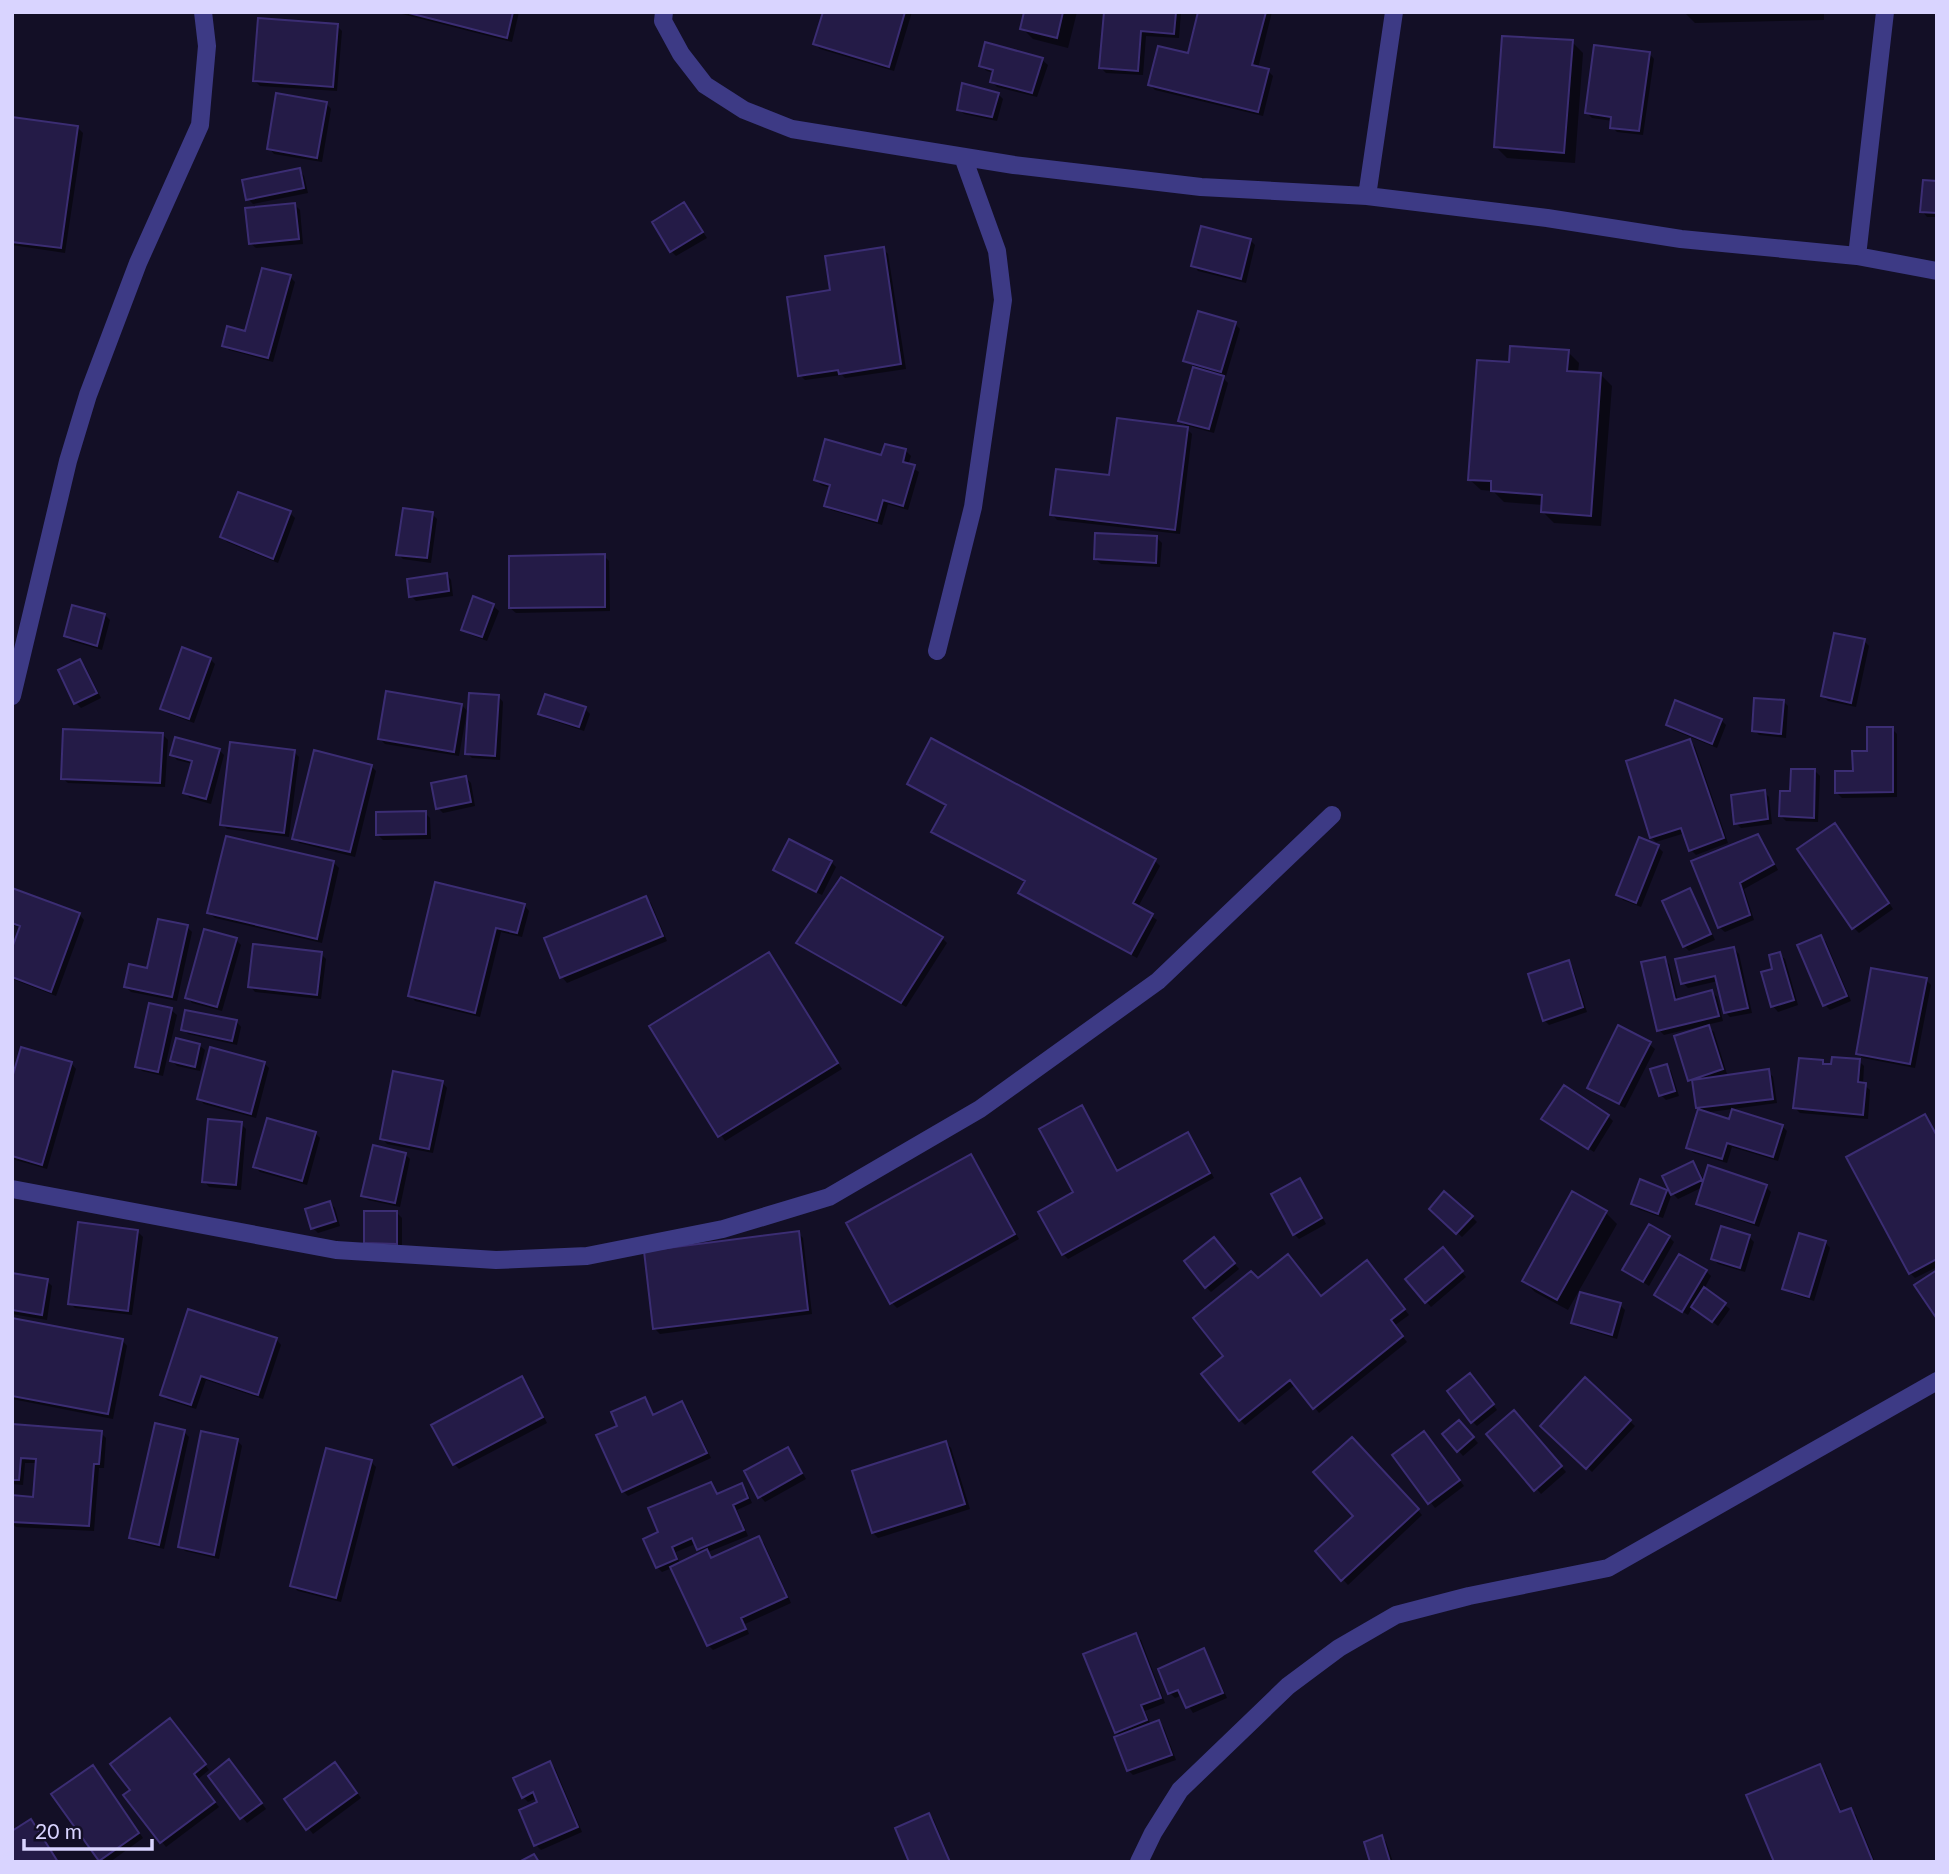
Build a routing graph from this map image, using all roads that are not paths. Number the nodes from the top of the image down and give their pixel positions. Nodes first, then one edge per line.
1 (202, 12) edge
2 (664, 12) edge
3 (1394, 12) edge
4 (1885, 12) edge
5 (963, 157) junction
6 (1367, 197) junction
7 (1857, 257) junction
8 (1937, 271) edge
9 (937, 650) dead end
10 (12, 696) edge
11 (1332, 815) dead end
12 (12, 1189) edge
13 (1937, 1381) edge
14 (1139, 1862) edge

1 - 10 street
2 - 5 street
3 - 6 street
4 - 7 street
5 - 6 street
5 - 9 street
6 - 7 street
7 - 8 street
11 - 12 street
13 - 14 street

